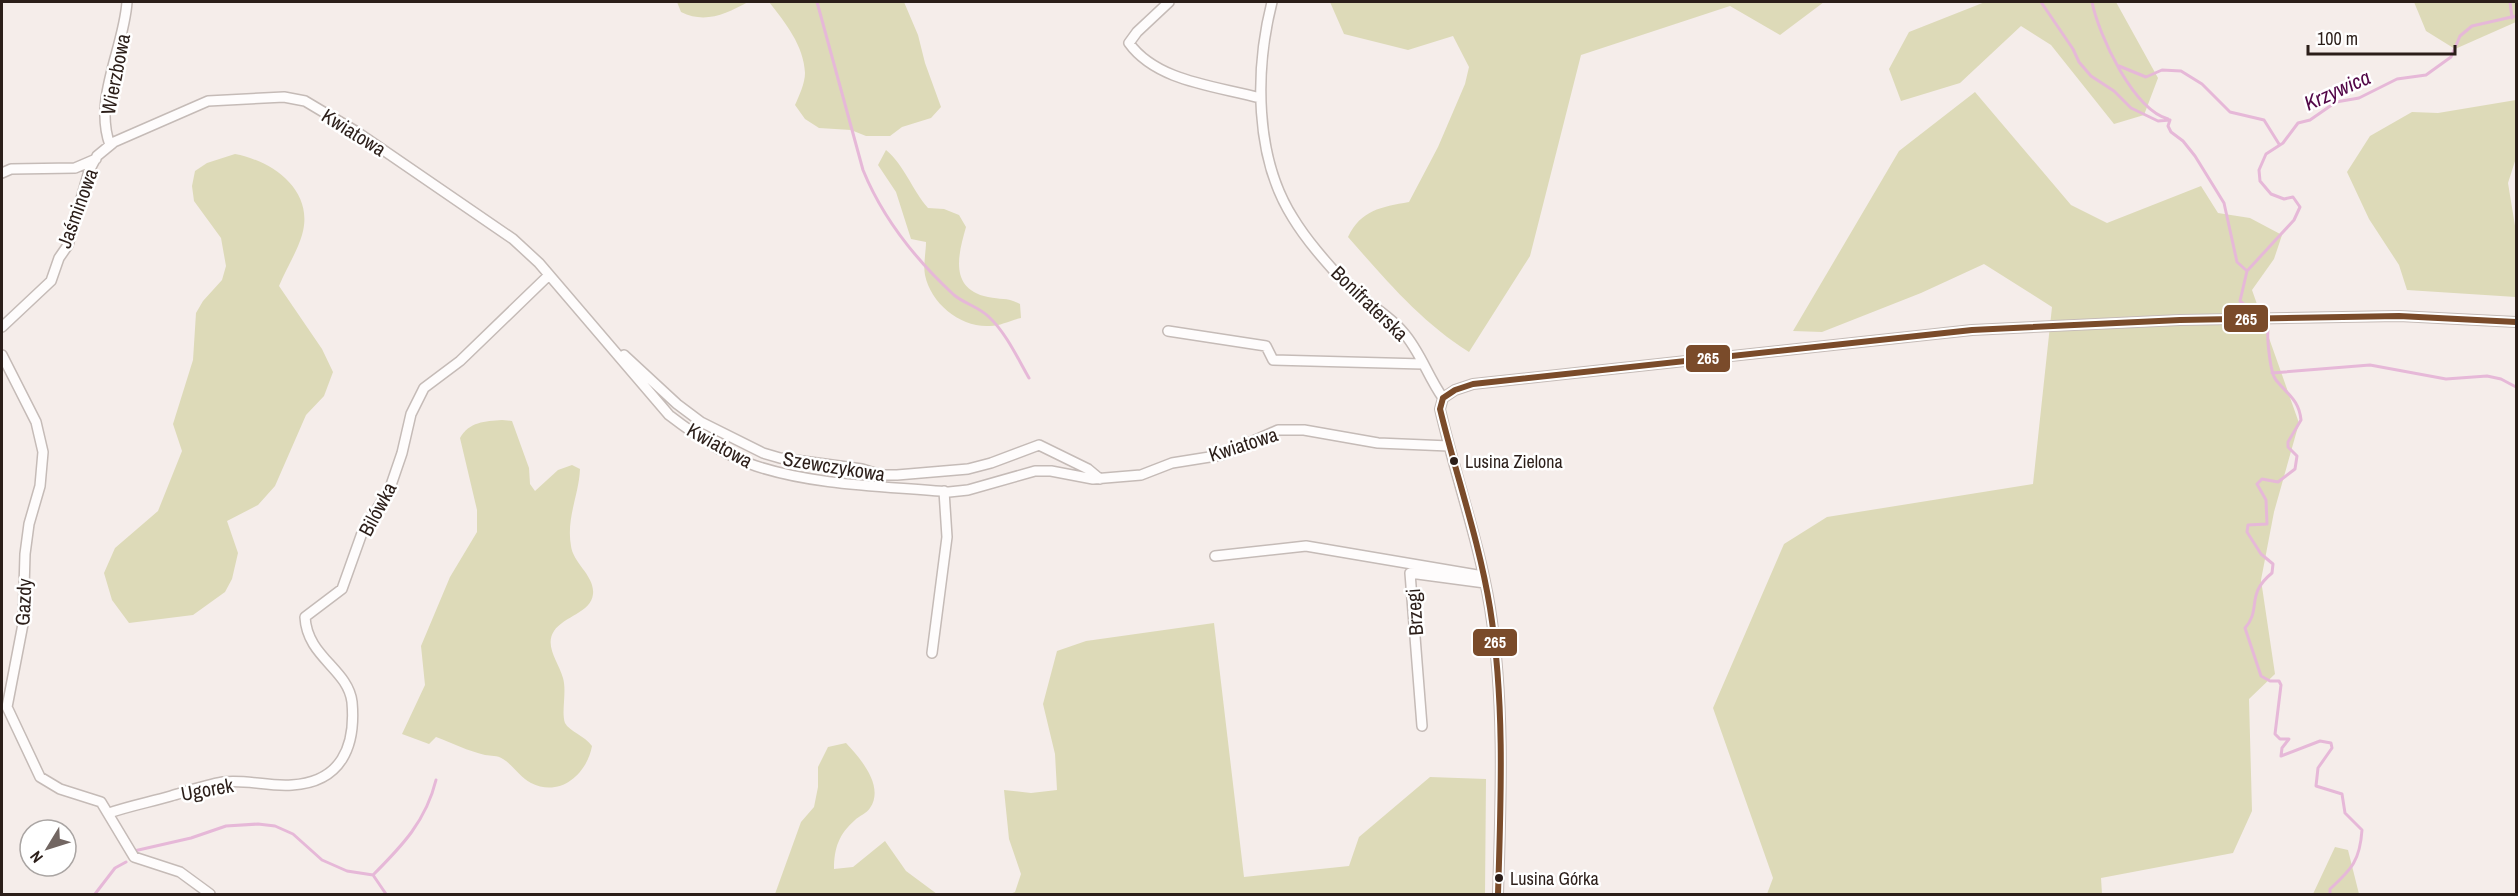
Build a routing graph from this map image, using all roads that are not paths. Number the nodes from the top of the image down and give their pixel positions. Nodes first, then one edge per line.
1 (127, 2) edge
2 (1169, 2) edge
3 (1272, 2) edge
4 (1260, 98) junction
5 (110, 145) junction
6 (96, 159) junction
7 (2, 173) edge
8 (549, 275) junction
9 (2517, 322) edge
10 (2, 327) edge
11 (597, 330) junction
12 (1167, 331) dead end
13 (2, 355) edge
14 (1423, 364) junction
15 (1443, 398) junction
16 (1449, 446) junction
17 (1100, 479) junction
18 (944, 491) junction
19 (1215, 556) dead end
20 (1484, 580) junction
21 (932, 653) dead end
22 (1422, 726) dead end
23 (340, 766) joint
24 (109, 813) junction
25 (210, 894) edge
26 (1498, 894) edge

1 - 5 street, Wierzbowa
2 - 4 street
3 - 4 street, Bonifraterska
4 - 14 street, Bonifraterska
5 - 6 street, Jaśminowa
5 - 8 street, Kwiatowa
6 - 7 street
6 - 10 street, Jaśminowa
8 - 11 street, Kwiatowa
8 - 23 street, Bilówka
9 - 15 street
11 - 17 street, Szewczykowa
11 - 18 street, Kwiatowa
12 - 14 street
13 - 24 street, Gazdy
14 - 15 street, Bonifraterska
15 - 16 street
16 - 17 street, Kwiatowa
16 - 20 street
17 - 18 street, Kwiatowa
18 - 21 street
19 - 20 street
20 - 22 street, Brzegi
20 - 26 street
23 - 24 street, Ugorek
24 - 25 street, Gazdy

